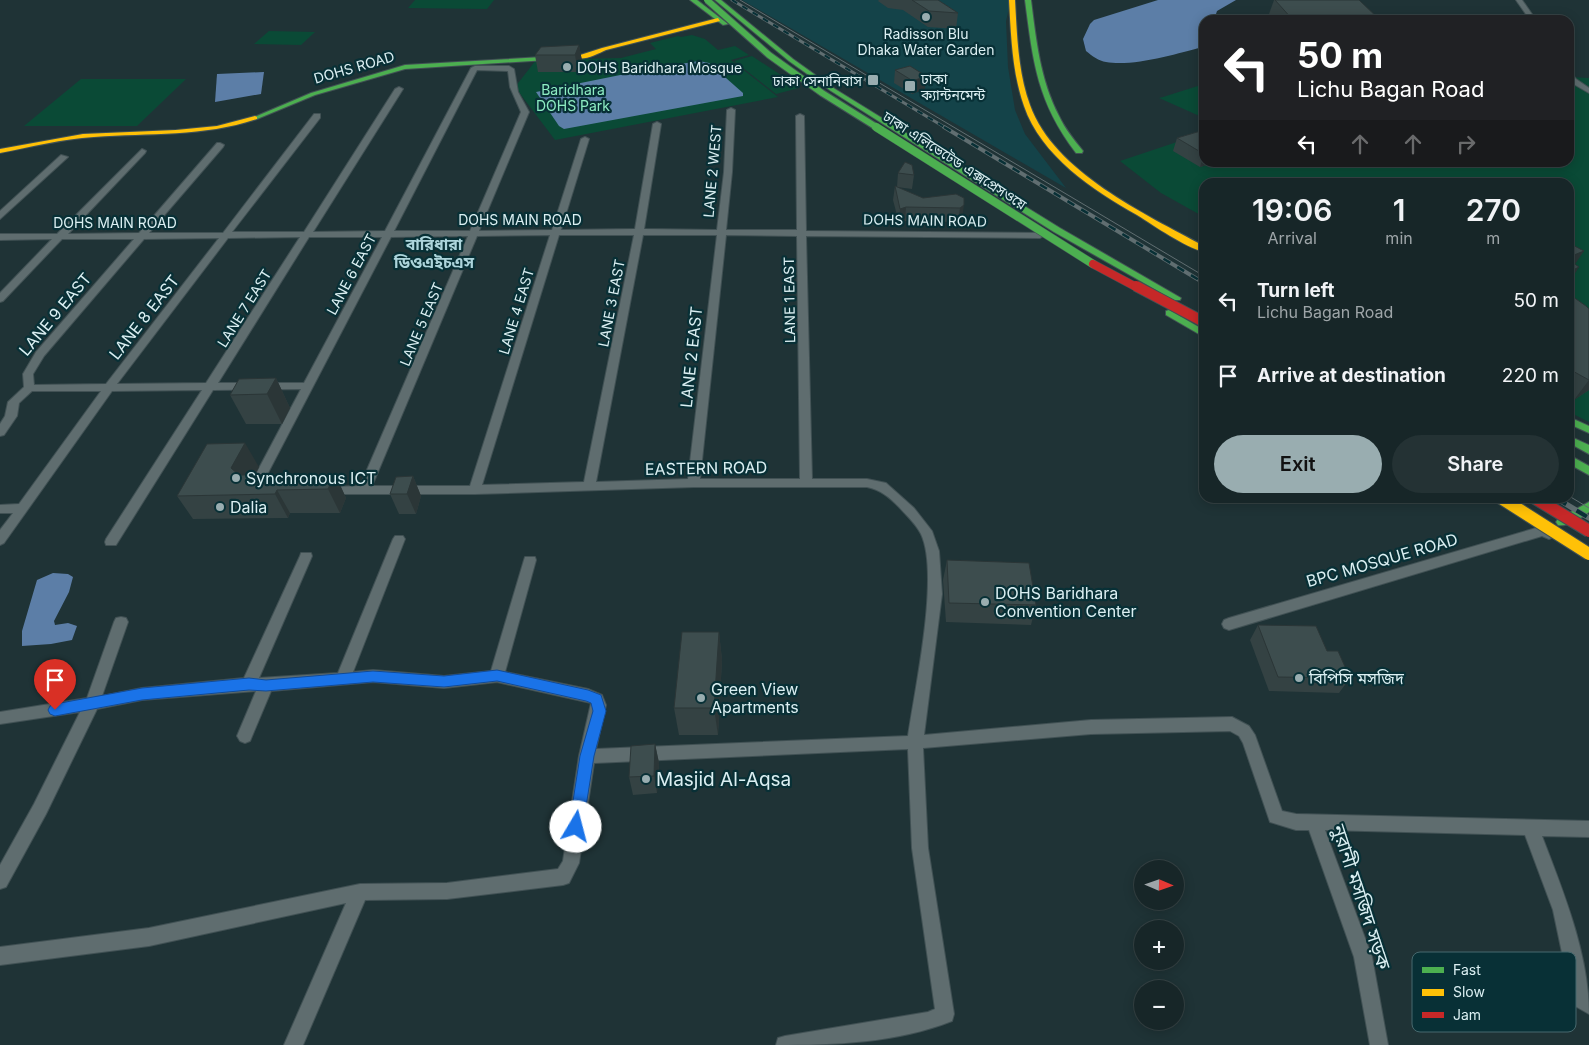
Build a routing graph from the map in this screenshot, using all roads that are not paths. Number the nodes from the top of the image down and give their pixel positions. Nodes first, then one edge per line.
1 (693, 0) edge
2 (707, 0) edge
3 (718, 0) edge
4 (1012, 0) edge
5 (1028, 0) edge
6 (1519, 0) edge
7 (1530, 15) edge
8 (718, 20) junction
9 (1015, 34) junction
10 (1033, 35) junction
11 (475, 68) joint
12 (1574, 81) edge
13 (399, 89) dead end
14 (1589, 91) edge
15 (731, 110) dead end
16 (317, 116) dead end
17 (800, 116) dead end
18 (657, 124) dead end
19 (585, 139) dead end
20 (220, 145) dead end
21 (0, 151) edge
22 (142, 151) dead end
23 (64, 157) dead end
24 (1089, 161) dead end
25 (0, 216) edge
26 (639, 232) junction
27 (475, 233) junction
28 (555, 233) junction
29 (802, 233) junction
30 (388, 234) junction
31 (720, 234) junction
32 (142, 235) junction
33 (226, 235) junction
34 (1040, 235) junction
35 (60, 236) junction
36 (306, 236) junction
37 (0, 237) edge
38 (1199, 247) edge
39 (1105, 272) junction
40 (0, 298) edge
41 (1199, 310) edge
42 (1199, 319) edge
43 (1199, 324) edge
44 (1199, 331) edge
45 (307, 386) junction
46 (109, 387) junction
47 (210, 387) junction
48 (29, 388) junction
49 (1574, 422) edge
50 (1589, 430) edge
51 (0, 432) edge
52 (1574, 442) edge
53 (1589, 450) edge
54 (1574, 462) edge
55 (1589, 471) edge
56 (694, 483) junction
57 (806, 483) junction
58 (589, 486) junction
59 (364, 490) junction
60 (475, 490) junction
61 (267, 492) edge
62 (315, 492) edge
63 (1496, 503) edge
64 (1509, 503) edge
65 (1543, 503) edge
66 (1576, 505) dead end
67 (1589, 506) edge
68 (21, 508) junction
69 (0, 509) edge
70 (1589, 513) edge
71 (1544, 531) junction
72 (1589, 531) edge
73 (399, 539) dead end
74 (0, 540) edge
75 (111, 542) dead end
76 (1589, 554) edge
77 (306, 556) dead end
78 (1589, 559) edge
79 (530, 560) dead end
80 (934, 568) junction
81 (951, 568) edge
82 (121, 622) dead end
83 (1229, 624) dead end
84 (497, 676) junction
85 (343, 679) junction
86 (249, 684) junction
87 (266, 685) junction
88 (92, 704) junction
89 (0, 718) edge
90 (245, 736) dead end
91 (916, 742) junction
92 (587, 756) junction
93 (1314, 821) junction
94 (1532, 829) junction
95 (1589, 829) edge
96 (0, 881) edge
97 (360, 892) junction
98 (1571, 952) edge
99 (0, 956) edge
100 (1576, 976) edge
101 (1589, 1005) edge
102 (792, 1044) edge
103 (293, 1045) edge
104 (1379, 1045) edge

1 - 8 main road
2 - 39 main road, ঢাকা এলিভেটেড এক্সপ্রেসওয়ে, bridge
3 - 41 main road, ঢাকা এলিভেটেড এক্সপ্রেসওয়ে
4 - 9 main road
5 - 10 main road
6 - 7 street
8 - 21 main road, DOHS ROAD
8 - 34 main road
9 - 10 main road
9 - 38 main road
10 - 24 main road
11 - 27 street, LANE 5 EAST
11 - 30 street, LANE 6 EAST
12 - 14 street
13 - 36 street, LANE 7 EAST
15 - 31 street, LANE 2 WEST
16 - 33 street, LANE 8 EAST
17 - 29 street, LANE 1 EAST
18 - 26 street, LANE 3 EAST
19 - 28 street, LANE 4 EAST
20 - 32 street, LANE 9 EAST
22 - 35 street
23 - 25 street
26 - 28 street, DOHS MAIN ROAD
26 - 31 street, DOHS MAIN ROAD
26 - 58 street, LANE 3 EAST
27 - 28 street, DOHS MAIN ROAD
27 - 30 street, DOHS MAIN ROAD
27 - 59 street, LANE 5 EAST
28 - 60 street, LANE 4 EAST
29 - 31 street, DOHS MAIN ROAD
29 - 34 street, DOHS MAIN ROAD
29 - 57 street, LANE 1 EAST
30 - 36 street, DOHS MAIN ROAD
30 - 45 street, LANE 6 EAST
31 - 56 street, LANE 2 EAST
32 - 33 street, DOHS MAIN ROAD
32 - 35 street, DOHS MAIN ROAD
32 - 48 street, LANE 9 EAST
33 - 36 street, DOHS MAIN ROAD
33 - 46 street, LANE 8 EAST
34 - 43 main road
35 - 37 street, DOHS MAIN ROAD
35 - 40 street
36 - 47 street, LANE 7 EAST
39 - 42 main road, ঢাকা এলিভেটেড এক্সপ্রেসওয়ে, bridge
39 - 44 main road
45 - 47 street
45 - 61 street, LANE 6 EAST
46 - 47 street
46 - 48 street
46 - 68 street, LANE 8 EAST
47 - 75 street, LANE 7 EAST
48 - 51 street
49 - 50 main road
52 - 53 main road
54 - 55 main road
56 - 57 street, EASTERN ROAD
56 - 58 street, EASTERN ROAD
57 - 80 street, EASTERN ROAD
58 - 60 street, EASTERN ROAD
59 - 60 street, EASTERN ROAD
59 - 62 street, EASTERN ROAD
63 - 71 main road
64 - 76 main road, bridge
65 - 72 main road, bridge
66 - 70 main road
67 - 71 main road
68 - 69 street
68 - 74 street, LANE 8 EAST
71 - 78 street
71 - 83 street, BPC MOSQUE ROAD
73 - 85 street
77 - 86 street
79 - 84 street
80 - 81 street
80 - 91 street, EASTERN ROAD
82 - 88 street
84 - 85 street
84 - 92 street
85 - 87 street
86 - 87 street
86 - 88 street
87 - 90 street
88 - 89 street
88 - 96 street
91 - 92 street
91 - 93 street
91 - 102 street, EASTERN ROAD
92 - 97 street
93 - 94 street
93 - 104 street, নুরানী মসজিদ সড়ক
94 - 95 street
94 - 98 street
97 - 99 street
97 - 103 street
100 - 101 street

